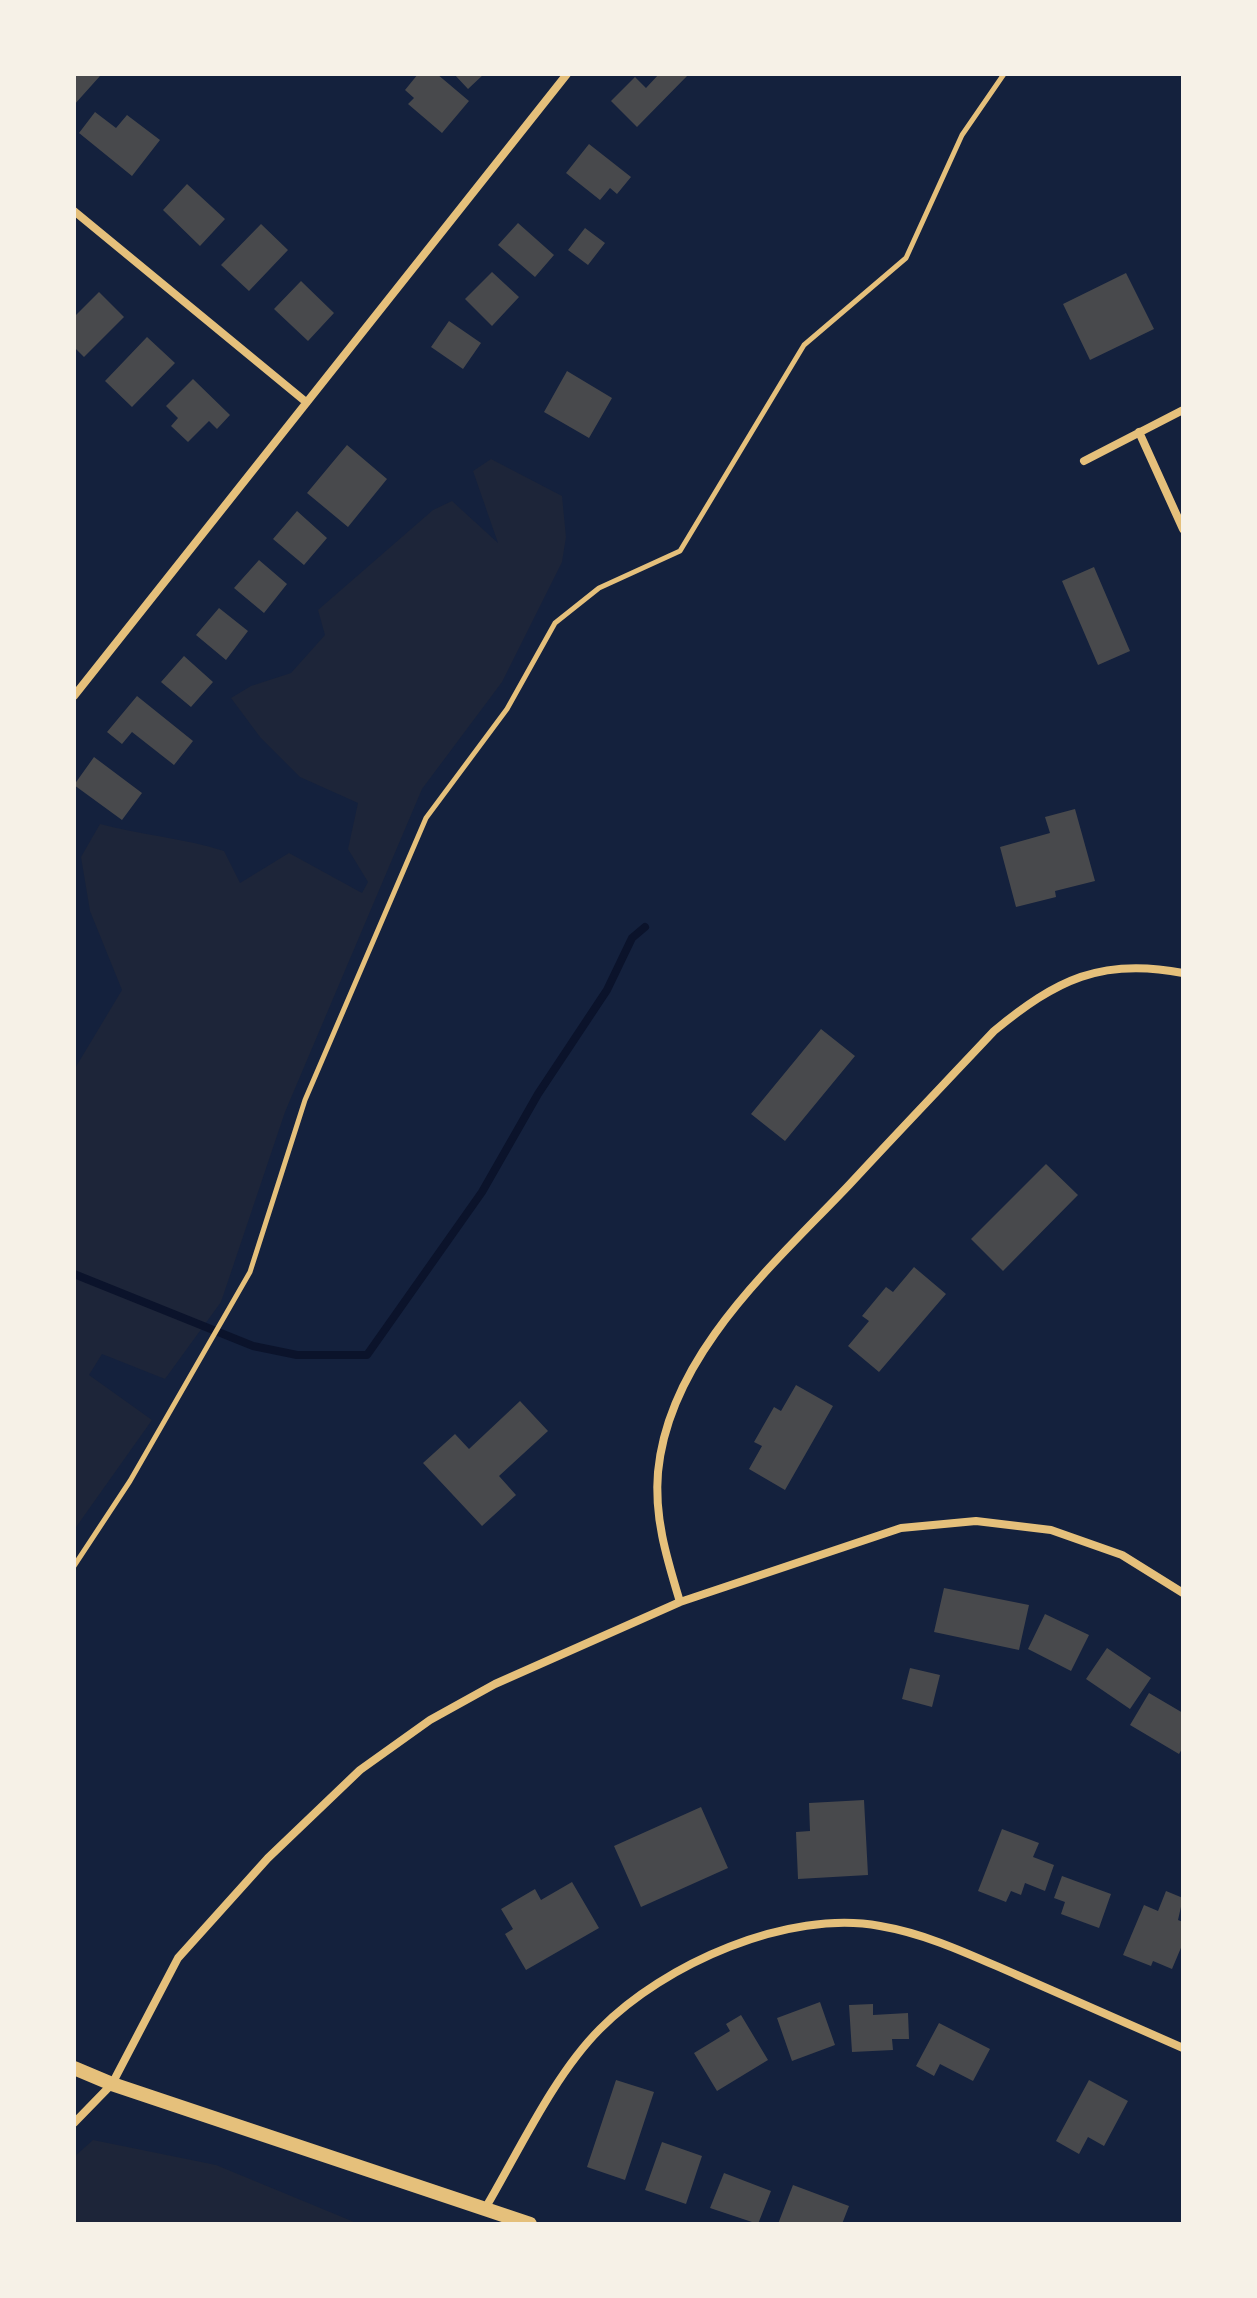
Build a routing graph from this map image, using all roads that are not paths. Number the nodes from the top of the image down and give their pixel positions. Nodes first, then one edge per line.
1 (567, 74) edge
2 (74, 211) edge
3 (306, 402) junction
4 (1183, 410) edge
5 (1139, 432) junction
6 (1084, 461) dead end
7 (1183, 529) edge
8 (74, 696) edge
9 (1183, 973) edge
10 (1183, 1593) edge
11 (680, 1602) junction
12 (1183, 2048) edge
13 (74, 2068) edge
14 (112, 2084) junction
15 (74, 2123) edge
16 (486, 2207) junction
17 (530, 2224) edge

1 - 3 street
2 - 3 street
3 - 8 street
4 - 5 street
5 - 6 street
5 - 7 street
9 - 11 street
10 - 11 street
11 - 14 street
12 - 16 street
13 - 14 street
14 - 15 street
14 - 16 street
16 - 17 street

